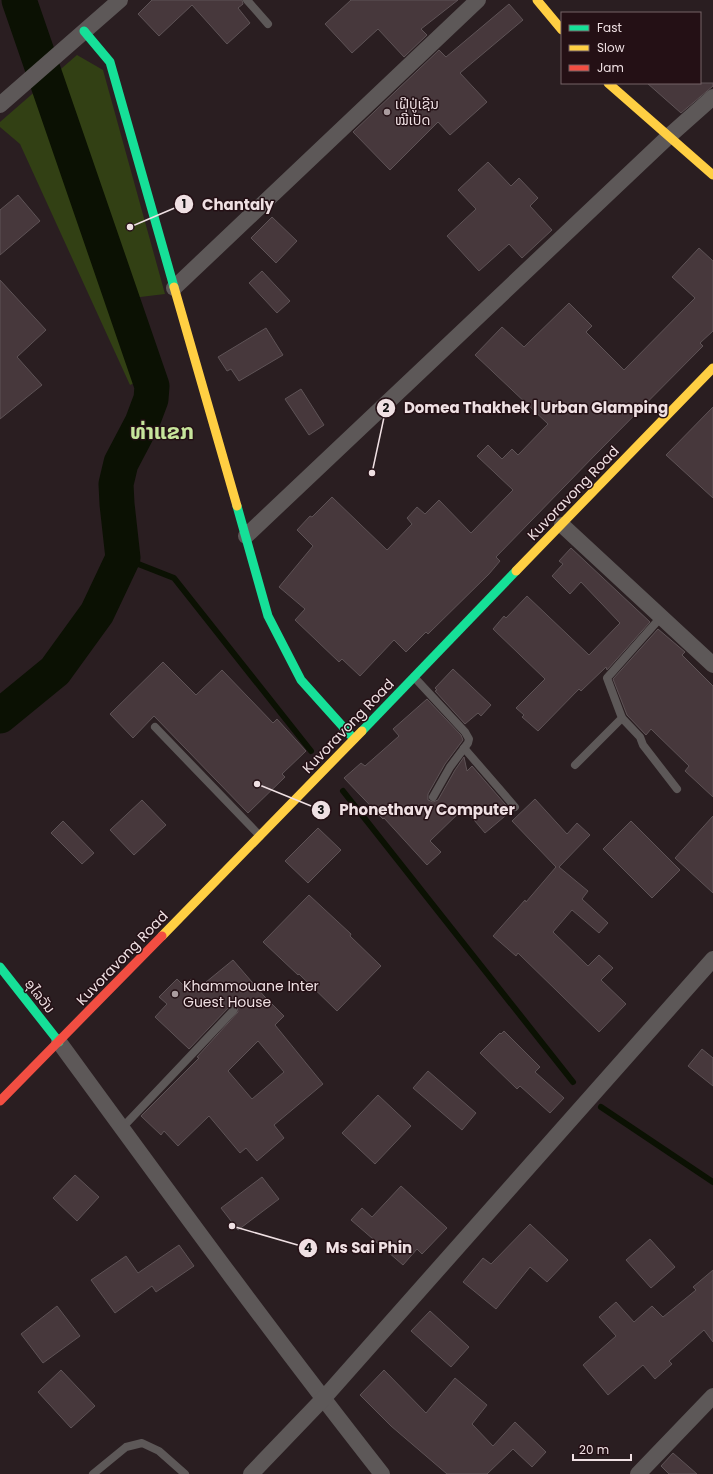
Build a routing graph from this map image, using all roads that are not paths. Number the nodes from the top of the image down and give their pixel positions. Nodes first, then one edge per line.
1 (120, 0) edge
2 (247, 0) edge
3 (478, 0) edge
4 (537, 0) edge
5 (268, 24) dead end
6 (561, 29) edge
7 (78, 37) junction
8 (609, 84) edge
9 (713, 98) edge
10 (0, 105) edge
11 (668, 137) junction
12 (713, 175) edge
13 (174, 288) junction
14 (713, 368) edge
15 (562, 525) junction
16 (246, 536) junction
17 (661, 617) junction
18 (713, 665) edge
19 (414, 677) junction
20 (622, 718) junction
21 (155, 727) dead end
22 (354, 739) junction
23 (464, 748) junction
24 (575, 765) dead end
25 (677, 789) dead end
26 (432, 797) dead end
27 (515, 807) dead end
28 (260, 836) junction
29 (713, 959) edge
30 (0, 967) edge
31 (233, 1011) dead end
32 (59, 1042) junction
33 (0, 1101) edge
34 (122, 1128) junction
35 (713, 1396) edge
36 (323, 1399) junction
37 (93, 1474) edge
38 (185, 1474) edge
39 (251, 1474) edge
40 (382, 1474) edge
41 (638, 1474) edge

1 - 7 street
2 - 5 lane
3 - 13 street
4 - 6 street
7 - 10 street
7 - 13 street
8 - 11 street
9 - 11 street
11 - 12 street
11 - 16 street
13 - 16 street
14 - 15 street, Kuvoravong Road
15 - 17 street
15 - 19 street, Kuvoravong Road
16 - 22 street
17 - 18 street
17 - 20 lane
19 - 22 street, Kuvoravong Road
19 - 23 lane
20 - 24 lane
20 - 25 lane
21 - 28 lane
22 - 28 street, Kuvoravong Road
23 - 26 lane
23 - 27 lane
28 - 32 street, Kuvoravong Road
29 - 36 street
30 - 32 street, ອຸໄລວັນ
31 - 34 lane
32 - 33 street, Kuvoravong Road
32 - 34 street
34 - 36 street
35 - 41 street
36 - 39 street
36 - 40 street
37 - 38 lane

